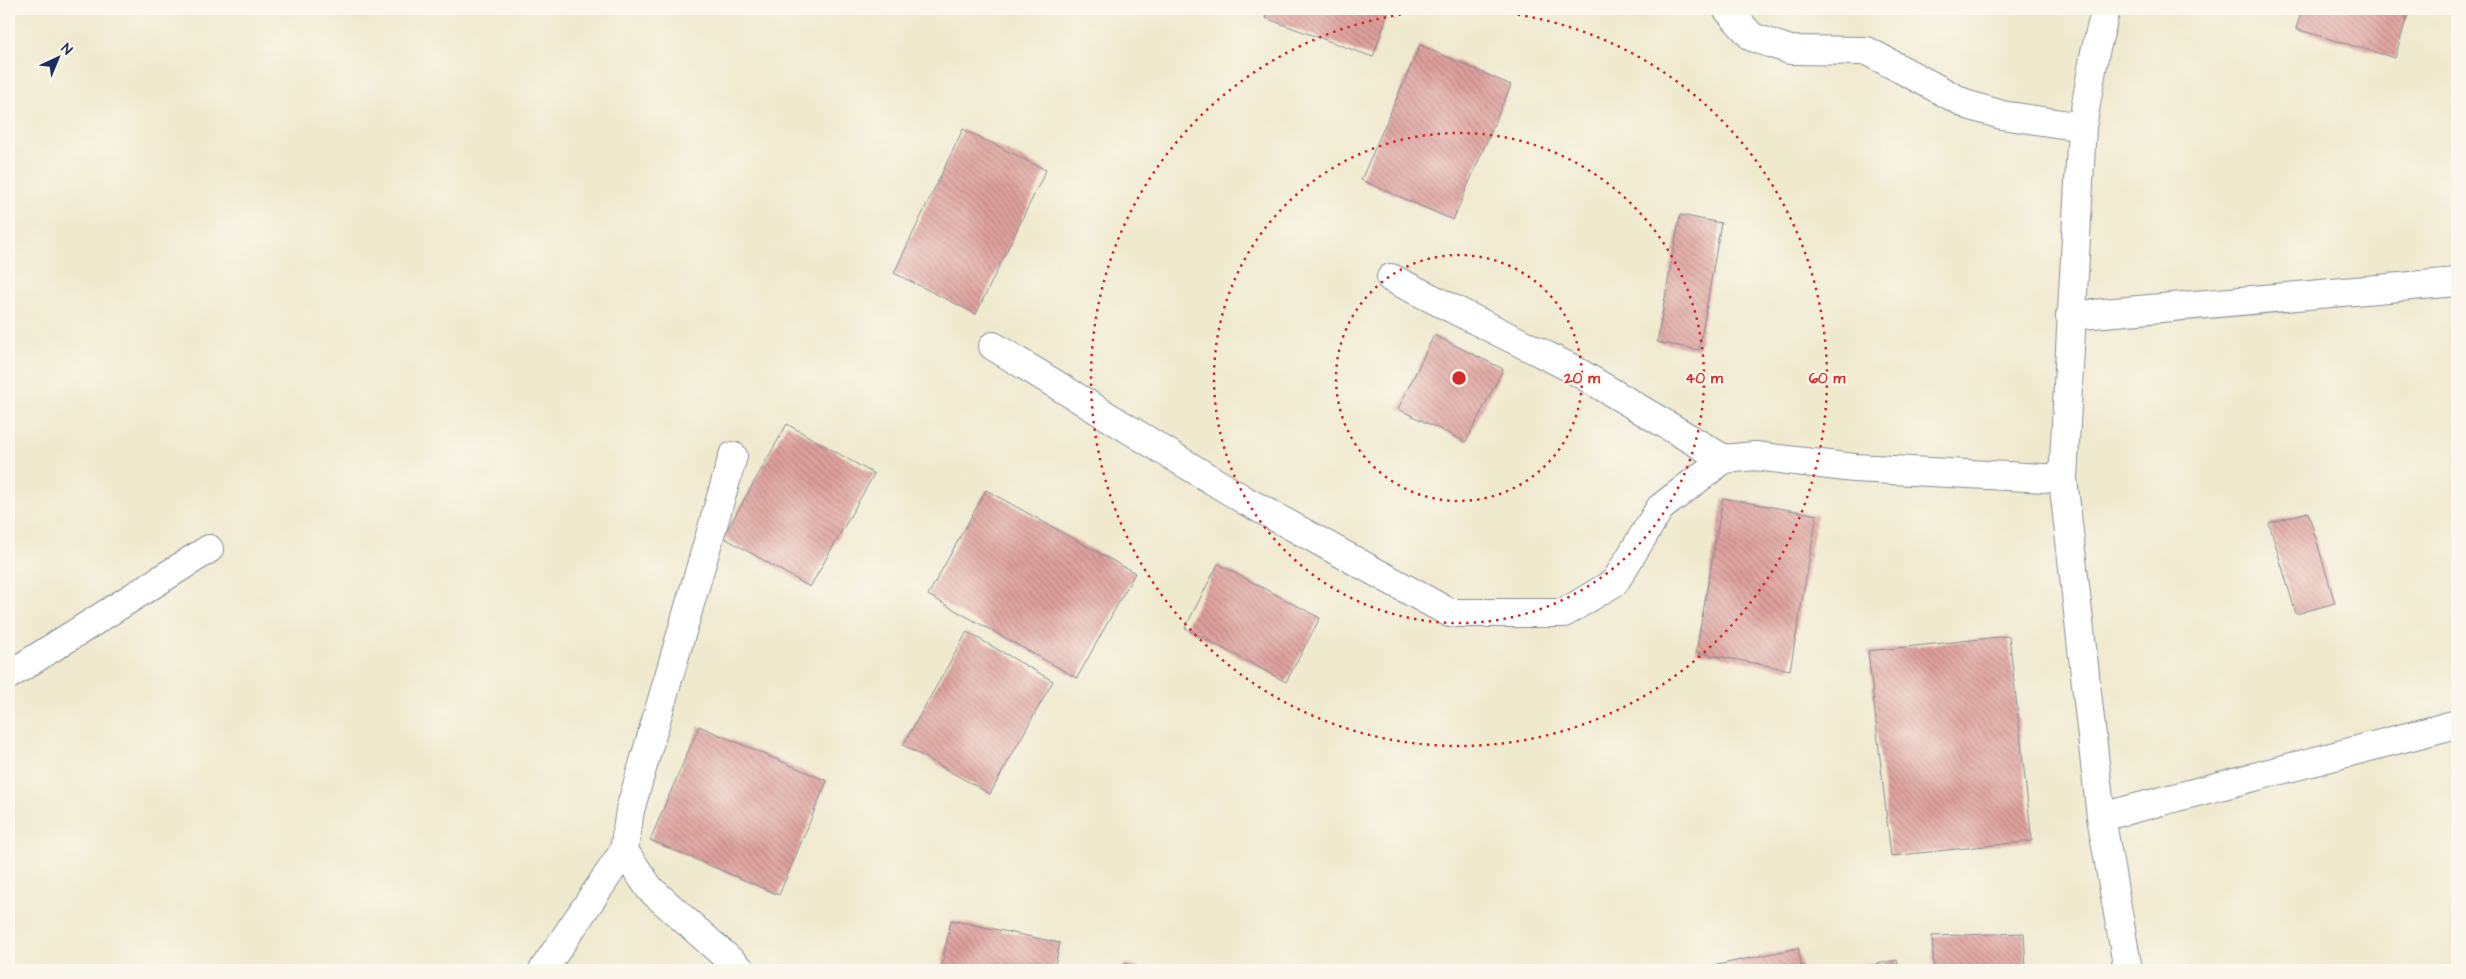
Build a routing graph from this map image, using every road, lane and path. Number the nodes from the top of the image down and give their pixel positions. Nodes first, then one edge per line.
1 (1727, 9) edge
2 (2106, 9) edge
3 (2082, 127) junction
4 (1391, 278) dead end
5 (2457, 282) edge
6 (2070, 316) junction
7 (993, 346) dead end
8 (733, 456) dead end
9 (1724, 459) junction
10 (2063, 479) junction
11 (209, 549) dead end
12 (9, 675) edge
13 (2457, 724) edge
14 (2101, 817) junction
15 (624, 851) junction
16 (543, 970) edge
17 (741, 970) edge
18 (2128, 970) edge

1 - 3 street
2 - 3 street
3 - 6 street
4 - 9 street
5 - 6 street
6 - 10 street
7 - 9 street
8 - 15 street
9 - 10 street
10 - 14 street
11 - 12 street
13 - 14 street
14 - 18 street
15 - 16 street
15 - 17 street

